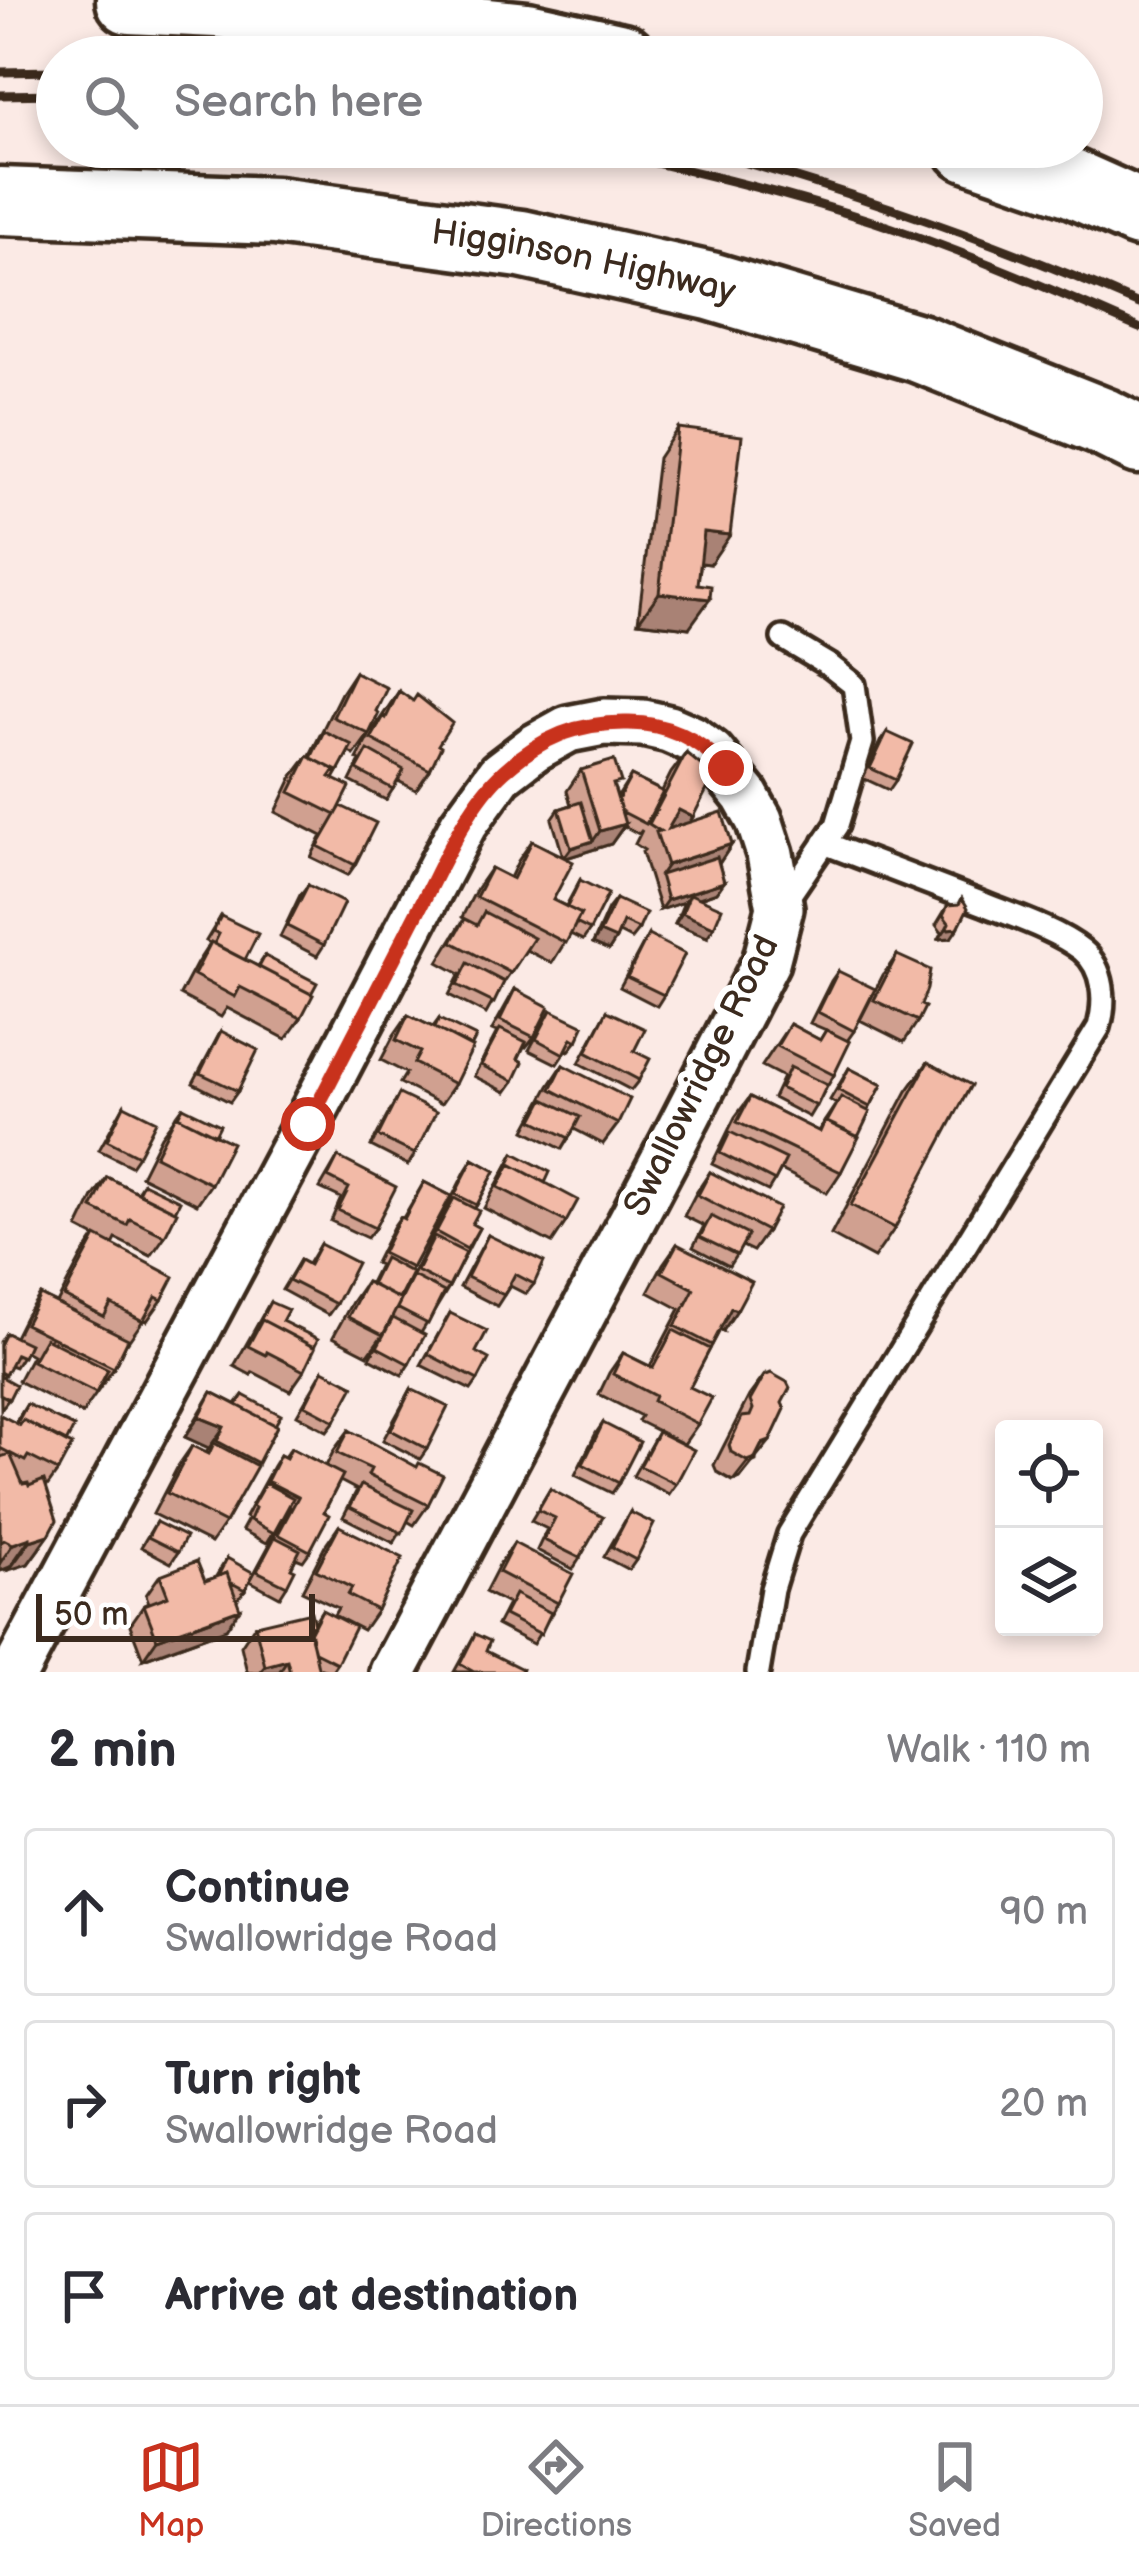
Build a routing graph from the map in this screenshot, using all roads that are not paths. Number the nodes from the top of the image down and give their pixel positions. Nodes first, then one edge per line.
1 (130, 0) edge
2 (527, 36) edge
3 (1029, 168) edge
4 (0, 201) edge
5 (1139, 214) edge
6 (1139, 440) edge
7 (783, 638) dead end
8 (824, 842) junction
9 (780, 908) junction
10 (14, 1667) edge
11 (393, 1672) edge
12 (758, 1672) edge

1 - 2 highway
3 - 5 highway
4 - 6 highway, Higginson Highway
7 - 8 lane
8 - 9 lane
8 - 12 lane
9 - 10 street, Swallowridge Road
9 - 11 street, Swallowridge Road

